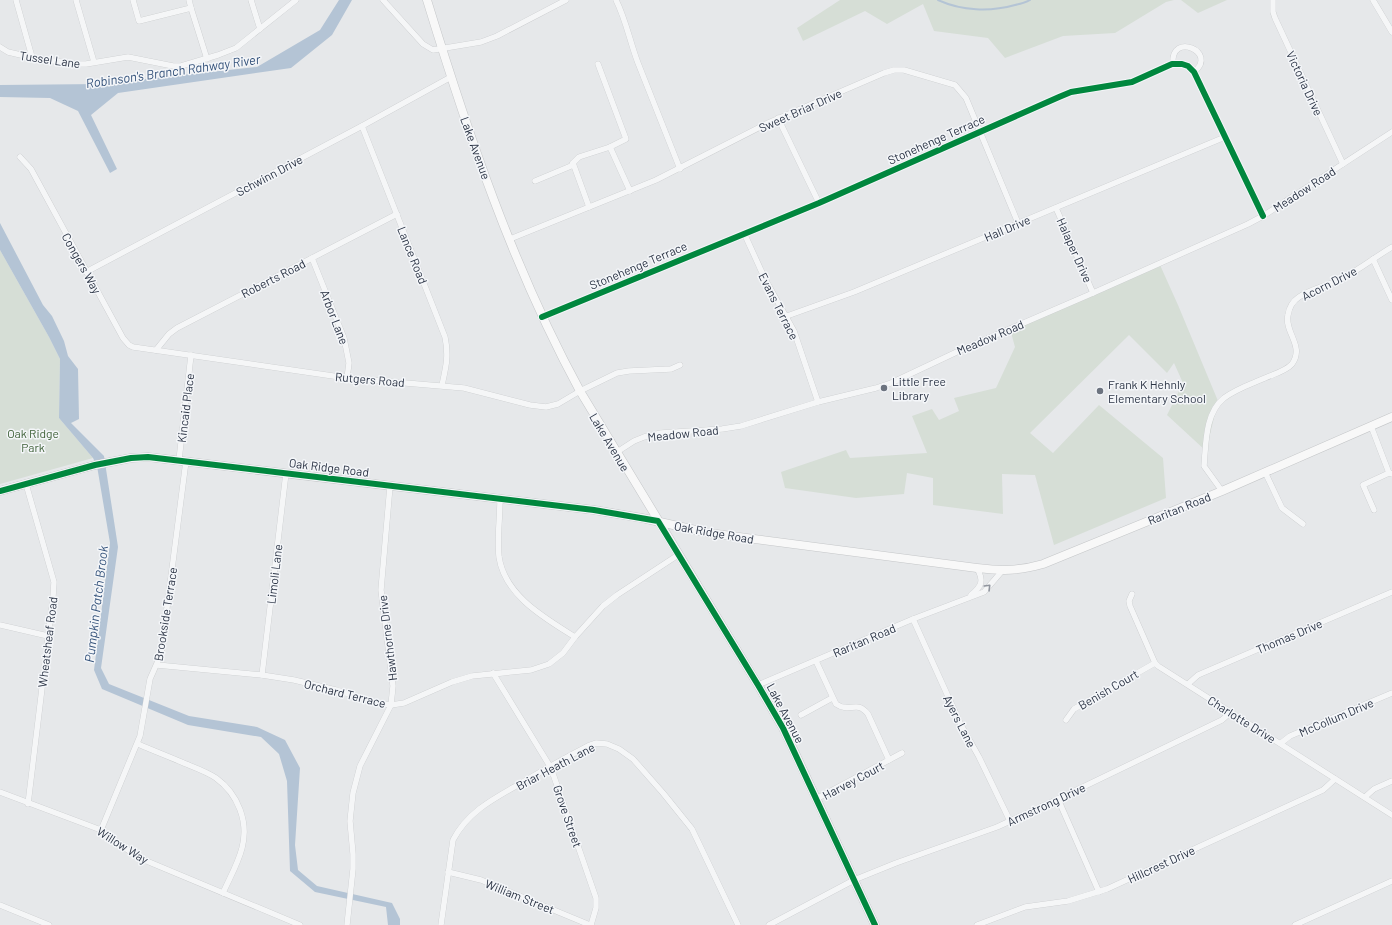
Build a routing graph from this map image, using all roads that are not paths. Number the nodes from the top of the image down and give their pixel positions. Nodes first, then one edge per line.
1 (16, 0) edge
2 (76, 0) edge
3 (133, 0) edge
4 (189, 0) edge
5 (251, 0) edge
6 (296, 0) edge
7 (383, 0) edge
8 (427, 0) edge
9 (566, 0) edge
10 (616, 0) edge
11 (1273, 0) edge
12 (1373, 0) edge
13 (192, 8) junction
14 (260, 29) junction
15 (1392, 32) edge
16 (0, 47) edge
17 (442, 49) junction
18 (32, 57) junction
19 (207, 59) junction
20 (94, 62) junction
21 (598, 64) dead end
22 (1173, 64) junction
23 (1194, 72) junction
24 (451, 77) junction
25 (778, 118) junction
26 (362, 126) junction
27 (980, 131) junction
28 (1392, 132) edge
29 (1225, 137) junction
30 (610, 147) junction
31 (20, 158) dead end
32 (573, 163) junction
33 (1343, 164) junction
34 (680, 169) junction
35 (535, 180) dead end
36 (630, 191) junction
37 (819, 203) junction
38 (589, 207) junction
39 (1056, 208) junction
40 (397, 214) junction
41 (1263, 216) junction
42 (1018, 224) junction
43 (744, 233) junction
44 (510, 239) junction
45 (1392, 246) edge
46 (312, 258) junction
47 (1373, 259) junction
48 (86, 272) junction
49 (1093, 293) junction
50 (1392, 300) edge
51 (787, 316) junction
52 (542, 317) junction
53 (156, 350) junction
54 (191, 355) junction
55 (680, 365) dead end
56 (347, 378) junction
57 (442, 385) junction
58 (580, 391) junction
59 (818, 402) junction
60 (1392, 417) edge
61 (1371, 426) junction
62 (617, 452) junction
63 (182, 461) junction
64 (1264, 472) junction
65 (286, 473) junction
66 (1390, 473) edge
67 (26, 484) junction
68 (390, 486) junction
69 (0, 491) edge
70 (1222, 491) junction
71 (500, 499) junction
72 (1374, 510) dead end
73 (658, 521) junction
74 (1303, 524) dead end
75 (678, 555) junction
76 (977, 568) junction
77 (1002, 571) junction
78 (1392, 592) edge
79 (1132, 594) dead end
80 (969, 597) junction
81 (913, 619) junction
82 (0, 625) edge
83 (48, 636) junction
84 (575, 637) junction
85 (816, 661) junction
86 (1155, 663) junction
87 (157, 665) junction
88 (493, 673) junction
89 (262, 675) junction
90 (1188, 684) junction
91 (758, 685) junction
92 (1392, 693) edge
93 (832, 698) junction
94 (391, 705) junction
95 (1231, 712) junction
96 (801, 715) dead end
97 (1066, 720) dead end
98 (1281, 743) junction
99 (138, 744) junction
100 (902, 753) dead end
101 (889, 760) junction
102 (550, 766) junction
103 (1335, 779) junction
104 (1392, 781) edge
105 (0, 792) edge
106 (1365, 797) junction
107 (816, 799) junction
108 (1058, 799) junction
109 (28, 804) junction
110 (1392, 815) edge
111 (1010, 821) junction
112 (101, 830) junction
113 (448, 872) junction
114 (854, 880) junction
115 (1392, 881) edge
116 (1099, 892) junction
117 (223, 893) junction
118 (0, 905) edge
119 (1299, 924) edge
120 (49, 925) edge
121 (300, 925) edge
122 (348, 925) edge
123 (441, 925) edge
124 (590, 925) edge
125 (738, 925) edge
126 (769, 925) edge
127 (875, 925) edge
128 (977, 925) edge

1 - 18 street
2 - 20 street
3 - 13 street
4 - 13 street
5 - 14 street
6 - 14 street, Tussel Lane
7 - 17 street
8 - 17 main road, Lake Avenue
9 - 17 street
10 - 34 street
11 - 33 street, Victoria Drive
12 - 15 street
13 - 19 street
14 - 19 street, Tussel Lane
16 - 18 street, Tussel Lane
17 - 24 main road, Lake Avenue
18 - 20 street, Tussel Lane
19 - 20 street, Tussel Lane
21 - 30 street
22 - 23 street
22 - 23 street
22 - 27 street, Stonehenge Terrace
23 - 29 street
24 - 26 street, Schwinn Drive
24 - 44 main road, Lake Avenue
25 - 27 street, Sweet Briar Drive
25 - 34 street, Sweet Briar Drive
25 - 37 street
26 - 40 street, Lance Road
26 - 48 street, Schwinn Drive
27 - 37 street, Stonehenge Terrace
27 - 42 street, Sweet Briar Drive
28 - 33 street, Meadow Road
29 - 39 street, Hall Drive
29 - 41 street
30 - 32 street
30 - 36 street
31 - 48 street, Congers Way
32 - 35 street
32 - 38 street
33 - 41 street, Meadow Road
34 - 36 street, Sweet Briar Drive
36 - 38 street, Sweet Briar Drive
37 - 43 street, Stonehenge Terrace
38 - 44 street, Sweet Briar Drive
39 - 42 street, Hall Drive
39 - 49 street, Halaper Drive
40 - 46 street, Roberts Road
40 - 57 street, Lance Road
41 - 49 street, Meadow Road
42 - 51 street, Hall Drive
43 - 51 street, Evans Terrace
43 - 52 street, Stonehenge Terrace
44 - 52 main road, Lake Avenue
45 - 47 street, Acorn Drive
46 - 53 street, Roberts Road
46 - 56 street, Arbor Lane
47 - 50 street
47 - 70 street, Acorn Drive
48 - 53 street, Congers Way
49 - 59 street, Meadow Road
51 - 59 street, Evans Terrace
52 - 58 main road, Lake Avenue
53 - 54 street, Rutgers Road
54 - 56 street, Rutgers Road
54 - 63 street, Kincaid Place
55 - 58 street, Rutgers Road
56 - 57 street, Rutgers Road
57 - 58 street, Rutgers Road
58 - 62 main road, Lake Avenue
59 - 62 street, Meadow Road
60 - 61 main road, Raritan Road
61 - 64 main road, Raritan Road
61 - 66 street
62 - 73 main road, Lake Avenue
63 - 65 main road, Oak Ridge Road
63 - 67 main road, Oak Ridge Road
63 - 87 street, Brookside Terrace
64 - 70 main road, Raritan Road
64 - 74 street
65 - 68 main road, Oak Ridge Road
65 - 89 street, Limoli Lane
66 - 72 street
67 - 69 main road, Oak Ridge Road
67 - 83 street, Wheatsheaf Road
68 - 71 main road, Oak Ridge Road
68 - 94 street, Hawthorne Drive
70 - 77 main road, Raritan Road
71 - 73 main road, Oak Ridge Road
71 - 84 street
73 - 75 main road, Lake Avenue
73 - 76 main road, Oak Ridge Road
75 - 84 street, Orchard Terrace
75 - 91 main road, Lake Avenue
76 - 77 main road, Oak Ridge Road
76 - 80 street
80 -> 77 street, Raritan Road
78 - 90 street, Thomas Drive
79 - 86 street
80 - 81 street, Raritan Road
81 - 85 street, Raritan Road
81 - 111 street, Ayers Lane
82 - 83 street
83 - 109 street, Wheatsheaf Road
84 - 88 street, Orchard Terrace
85 - 91 street, Raritan Road
85 - 93 street
86 - 90 street, Charlotte Drive
86 - 97 street, Benish Court
87 - 89 street, Orchard Terrace
87 - 99 street, Brookside Terrace
88 - 94 street, Orchard Terrace
88 - 102 street, Grove Street
89 - 94 street, Orchard Terrace
90 - 95 street, Charlotte Drive
91 - 107 main road, Lake Avenue
92 - 98 street, McCollum Drive
93 - 96 street
93 - 101 street, Harvey Court
94 - 122 street, Hawthorne Drive
95 - 98 street, Charlotte Drive
95 - 108 street, Armstrong Drive
98 - 103 street, Charlotte Drive
99 - 112 street, Brookside Terrace
99 - 117 street
100 - 101 street, Harvey Court
101 - 107 street, Harvey Court
102 - 113 street, Briar Heath Lane
102 - 124 street, Grove Street
102 - 125 street, Briar Heath Lane
103 - 106 street, Charlotte Drive
103 - 116 street, Hillcrest Drive
104 - 106 street
105 - 109 street, Willow Way
106 - 110 street, Charlotte Drive
107 - 114 main road, Lake Avenue
108 - 111 street, Armstrong Drive
108 - 116 street
109 - 112 street, Willow Way
111 - 114 street, Armstrong Drive
112 - 117 street, Willow Way
113 - 123 street, Briar Heath Lane
113 - 124 street, William Street
114 - 126 street
114 - 127 main road, Lake Avenue
115 - 119 street
116 - 128 street, Hillcrest Drive
117 - 121 street, Willow Way
118 - 120 street

